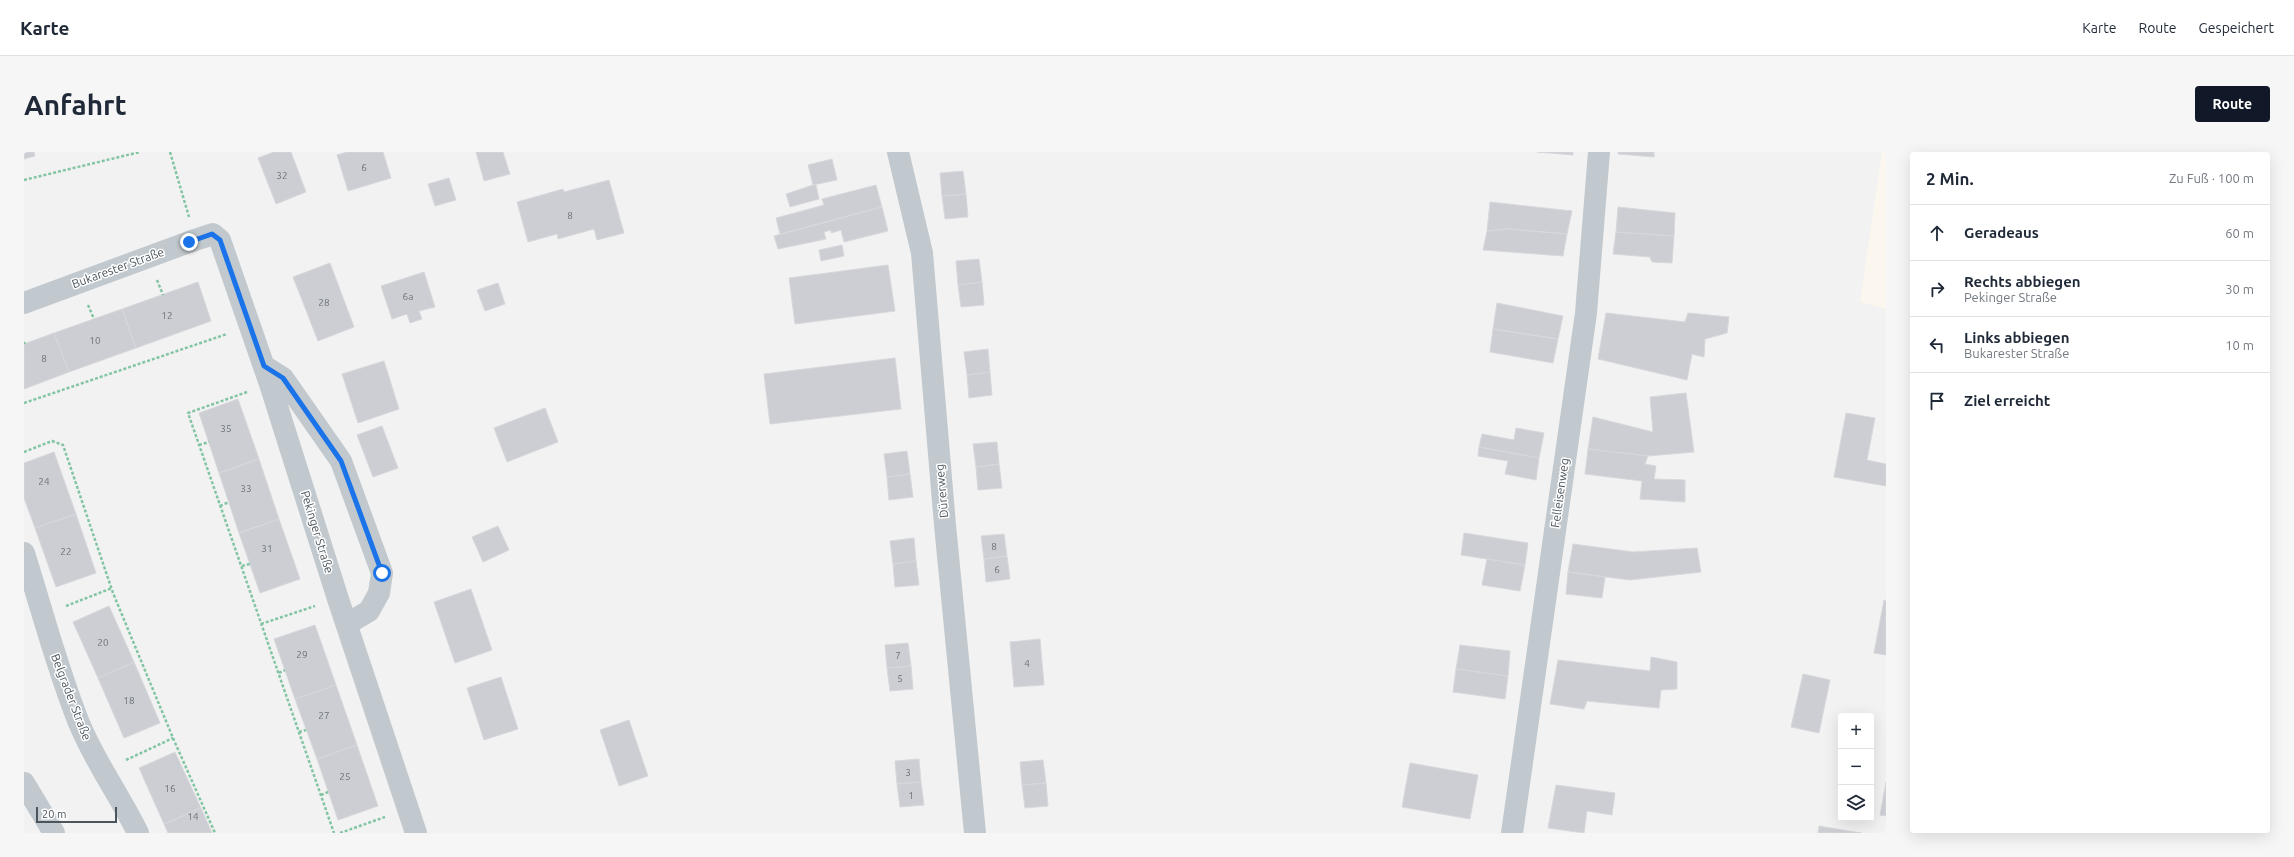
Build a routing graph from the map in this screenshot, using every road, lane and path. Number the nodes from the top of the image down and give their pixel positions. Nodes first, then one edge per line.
1 (140, 152) edge
2 (170, 152) edge
3 (898, 152) edge
4 (1599, 152) edge
5 (24, 180) edge
6 (204, 237) junction
7 (24, 303) edge
8 (250, 326) junction
9 (267, 375) junction
10 (24, 403) edge
11 (209, 442) dead end
12 (199, 445) junction
13 (24, 452) edge
14 (229, 502) dead end
15 (220, 506) junction
16 (24, 553) edge
17 (250, 564) dead end
18 (242, 566) junction
19 (112, 588) junction
20 (338, 599) junction
21 (43, 615) junction
22 (262, 624) junction
23 (347, 624) junction
24 (285, 670) dead end
25 (279, 673) junction
26 (306, 730) dead end
27 (299, 732) junction
28 (173, 738) junction
29 (102, 771) junction
30 (24, 783) edge
31 (328, 792) dead end
32 (321, 795) junction
33 (380, 818) dead end
34 (54, 833) edge
35 (138, 833) edge
36 (215, 833) edge
37 (334, 833) edge
38 (340, 833) edge
39 (416, 833) edge
40 (974, 833) edge
41 (1512, 833) edge

1 - 5 path
2 - 6 path
3 - 40 street, Dürerweg
4 - 41 street, Felleisenweg
6 - 7 street, Bukarester Straße
6 - 8 street, Pekinger Straße
8 - 9 street, Pekinger Straße
8 - 10 path
9 - 12 path
9 - 20 street, Pekinger Straße
9 - 23 street
11 - 12 path
12 - 15 path
13 - 19 path
14 - 15 path
15 - 18 path
16 - 21 street, Belgrader Straße
17 - 18 path
18 - 22 path
19 - 21 path
19 - 28 path
20 - 22 path
20 - 23 street, Pekinger Straße
21 - 29 street, Belgrader Straße
22 - 25 path
23 - 39 street, Pekinger Straße
24 - 25 path
25 - 27 path
26 - 27 path
27 - 32 path
28 - 29 path
28 - 36 path
29 - 35 street, Belgrader Straße
30 - 34 street
31 - 32 path
32 - 37 path
33 - 38 path

